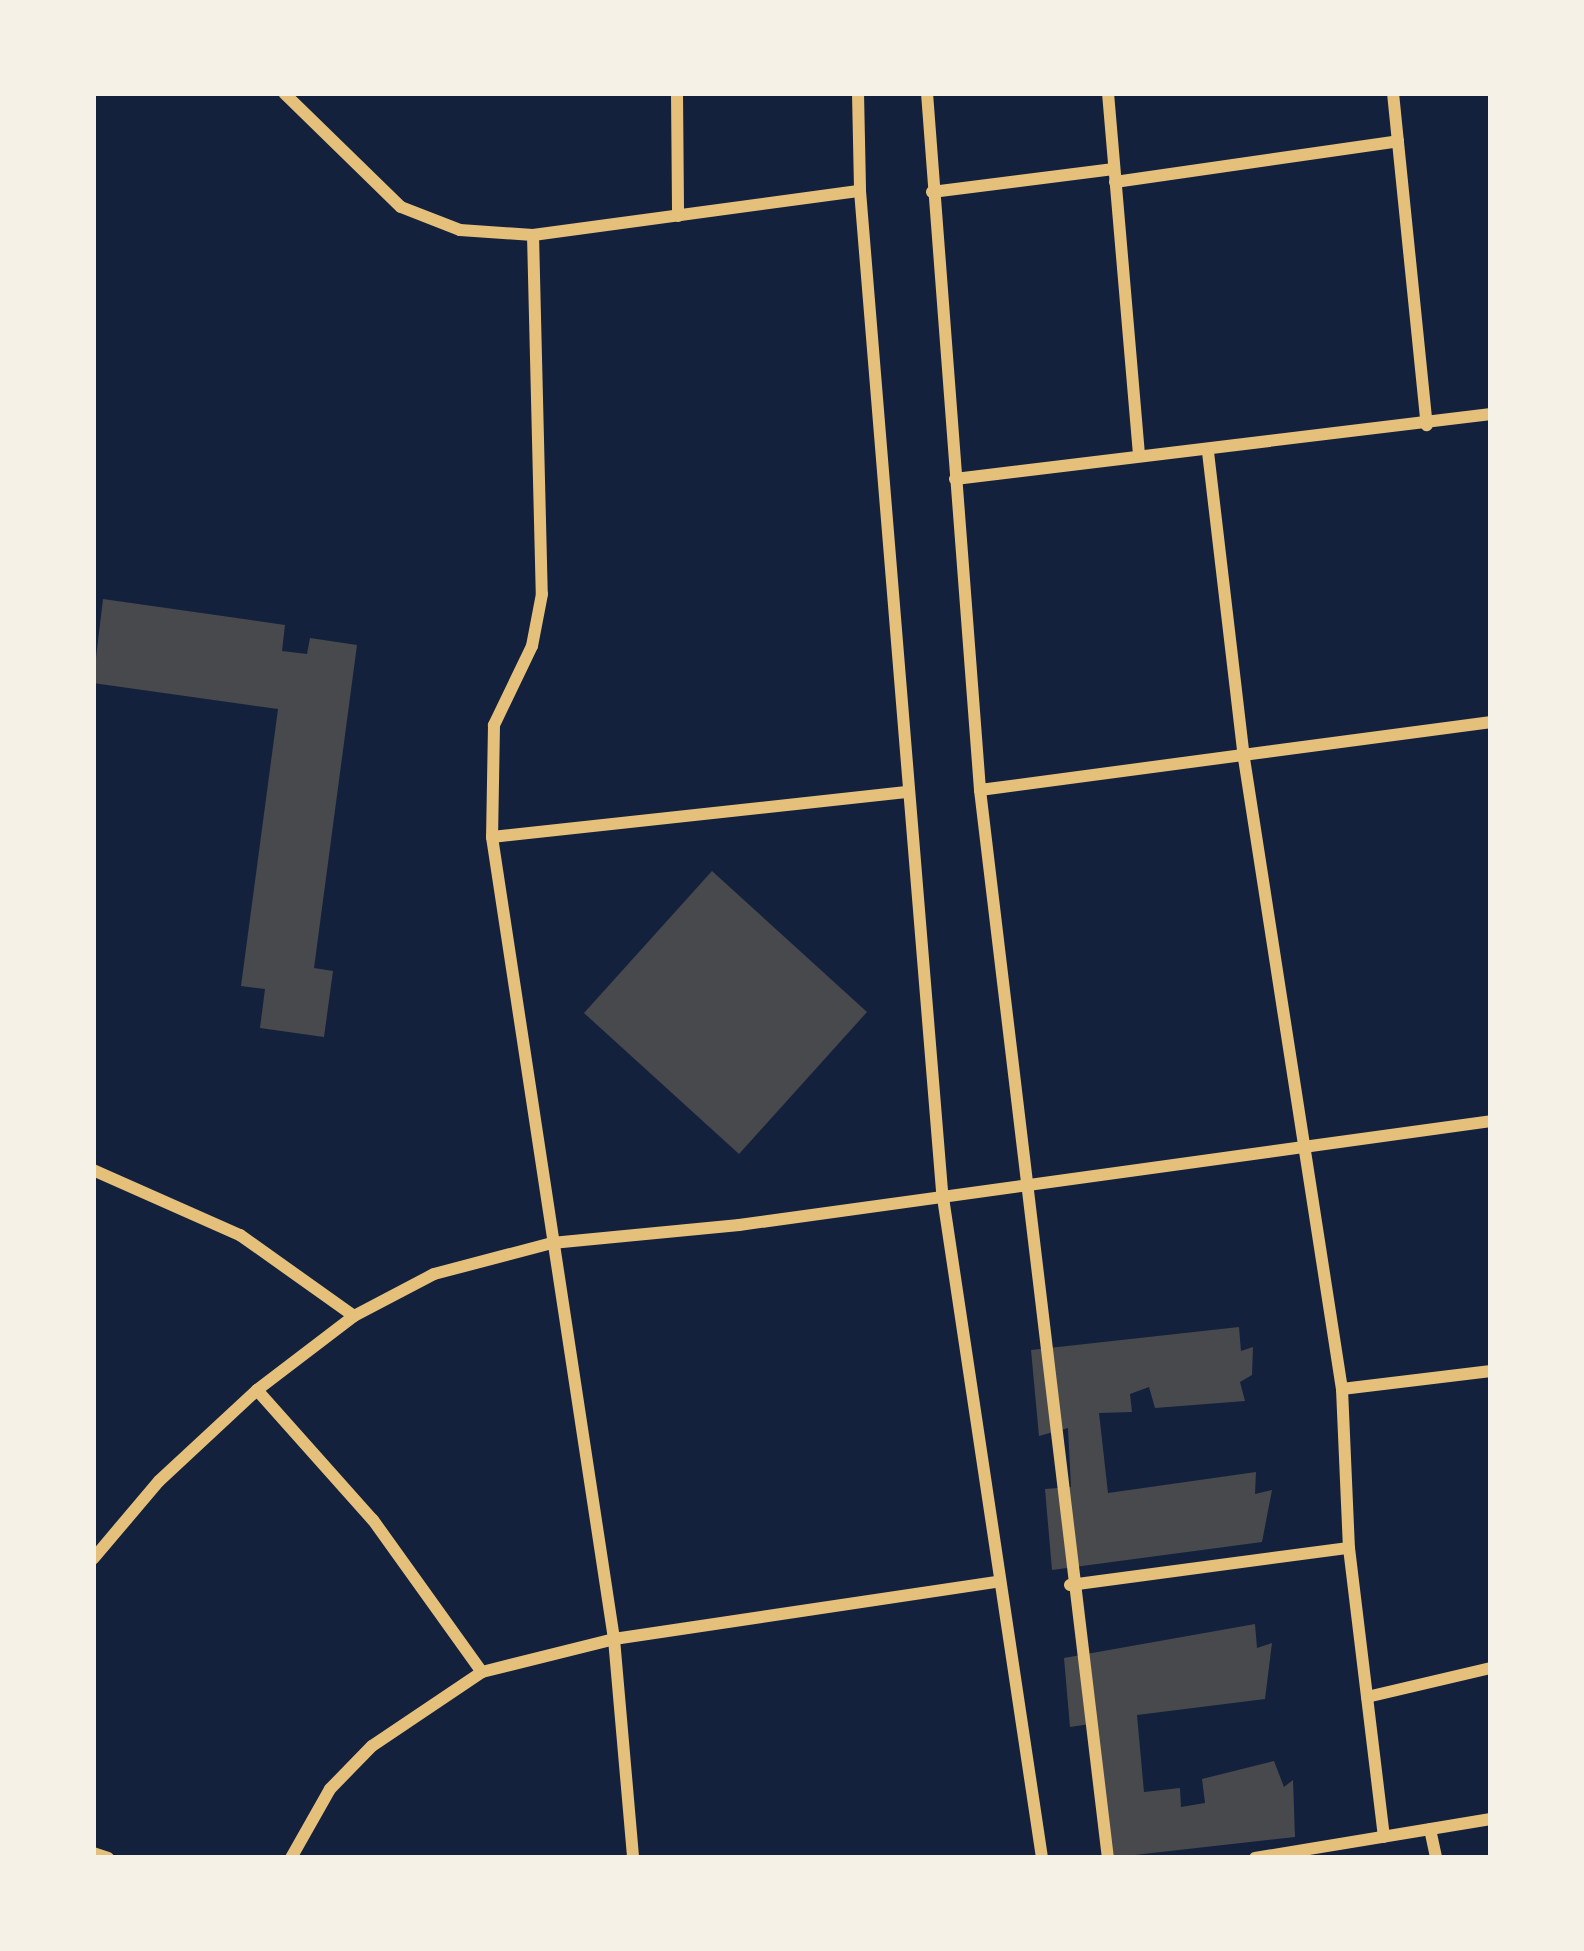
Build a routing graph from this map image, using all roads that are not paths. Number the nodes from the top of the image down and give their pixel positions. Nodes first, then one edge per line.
1 (284, 93) edge
2 (677, 93) edge
3 (858, 93) edge
4 (927, 93) edge
5 (1108, 93) edge
6 (1393, 93) edge
7 (1398, 141) junction
8 (1114, 176) junction
9 (860, 191) junction
10 (932, 191) junction
11 (678, 216) junction
12 (533, 235) junction
13 (1491, 414) edge
14 (1427, 425) junction
15 (1208, 452) junction
16 (1139, 456) junction
17 (956, 479) junction
18 (1491, 722) edge
19 (1243, 752) junction
20 (980, 790) junction
21 (910, 792) junction
22 (492, 837) junction
23 (1491, 1121) edge
24 (1304, 1149) junction
25 (93, 1170) edge
26 (1023, 1186) junction
27 (942, 1191) junction
28 (552, 1243) junction
29 (354, 1316) junction
30 (1491, 1371) edge
31 (1342, 1389) junction
32 (257, 1390) junction
33 (1349, 1548) junction
34 (93, 1559) edge
35 (995, 1582) junction
36 (1070, 1585) junction
37 (614, 1639) junction
38 (1491, 1668) edge
39 (482, 1672) junction
40 (1367, 1697) junction
41 (1491, 1819) edge
42 (1430, 1829) junction
43 (1384, 1837) junction
44 (93, 1853) edge
45 (108, 1858) edge
46 (291, 1858) edge
47 (633, 1858) edge
48 (1042, 1858) edge
49 (1108, 1858) edge
50 (1255, 1858) edge
51 (1436, 1858) edge

1 - 12 street
2 - 11 street
3 - 9 street
4 - 10 street
5 - 8 street
6 - 7 street
7 - 8 street
7 - 14 street
8 - 10 street
8 - 16 street
9 - 11 street
9 - 21 street
10 - 17 street
11 - 12 street
12 - 22 street
13 - 14 street
14 - 15 street
15 - 16 street
15 - 19 street
16 - 17 street
17 - 20 street
18 - 19 street
19 - 20 street
19 - 24 street
20 - 26 street
21 - 22 street
21 - 27 street
22 - 28 street
23 - 24 street
24 - 26 street
24 - 31 street
25 - 29 street
26 - 27 street
26 - 36 street
27 - 28 street
27 - 35 street
28 - 29 street
28 - 37 street
29 - 32 street
30 - 31 street
31 - 33 street
32 - 34 street
32 - 39 street
33 - 36 street
33 - 40 street
35 - 37 street
35 - 48 street
36 - 49 street
37 - 39 street
37 - 47 street
38 - 40 street
39 - 46 street
40 - 43 street
41 - 42 street
42 - 43 street
42 - 51 street
43 - 50 street
44 - 45 street

